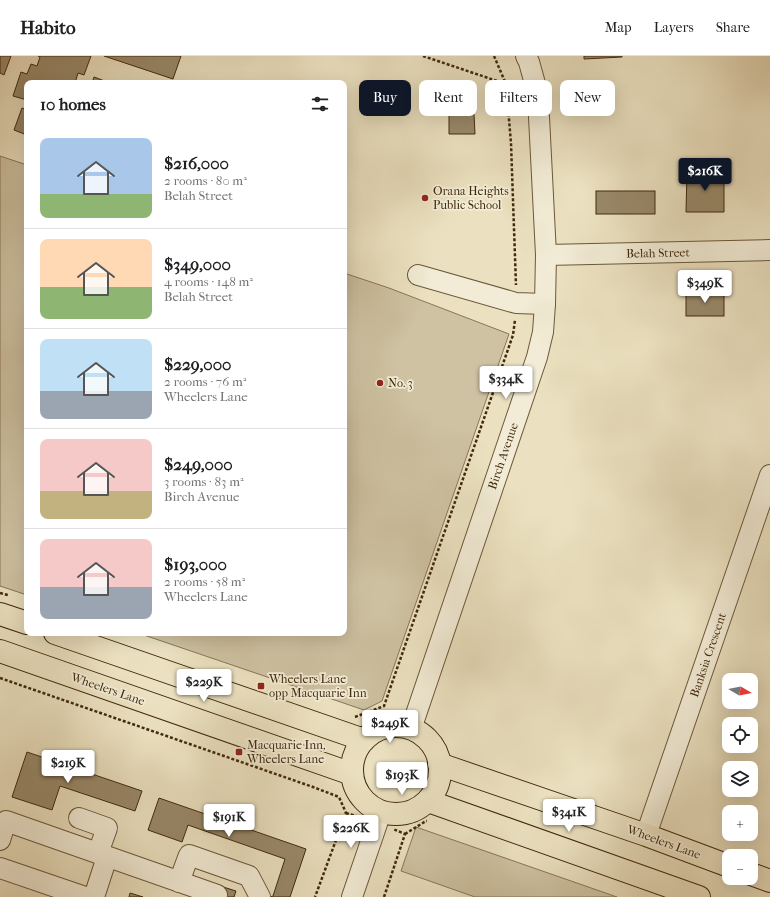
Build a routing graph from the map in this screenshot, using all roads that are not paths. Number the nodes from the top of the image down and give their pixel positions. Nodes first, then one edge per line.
1 (526, 56) edge
2 (770, 250) edge
3 (546, 256) junction
4 (418, 275) dead end
5 (545, 304) junction
6 (770, 475) edge
7 (0, 614) edge
8 (24, 622) edge
9 (64, 636) edge
10 (0, 651) edge
11 (411, 729) junction
12 (364, 740) junction
13 (439, 764) junction
14 (352, 774) junction
15 (428, 800) junction
16 (381, 812) junction
17 (79, 818) dead end
18 (646, 835) junction
19 (0, 840) edge
20 (102, 855) junction
21 (722, 863) edge
22 (0, 868) edge
23 (758, 877) edge
24 (770, 881) edge
25 (179, 882) junction
26 (217, 895) dead end
27 (85, 897) edge
28 (94, 897) edge
29 (260, 897) edge
30 (352, 897) edge
31 (699, 897) edge

1 - 3 street, Birch Avenue
2 - 3 street, Belah Street
3 - 5 street, Birch Avenue
4 - 5 street
5 - 11 street, Birch Avenue
6 - 18 street, Banksia Crescent
7 - 8 main road
9 - 12 main road
10 - 14 main road, Wheelers Lane
11 - 12 main road
11 - 13 main road
12 - 14 main road
13 - 15 main road
13 - 18 main road, Wheelers Lane
14 - 16 main road
15 - 16 main road
15 - 31 main road
16 - 30 street
17 - 20 street
18 - 21 main road, Wheelers Lane
19 - 20 street
20 - 25 street
20 - 28 street
22 - 27 street
23 - 24 main road
25 - 26 street
25 - 29 street

